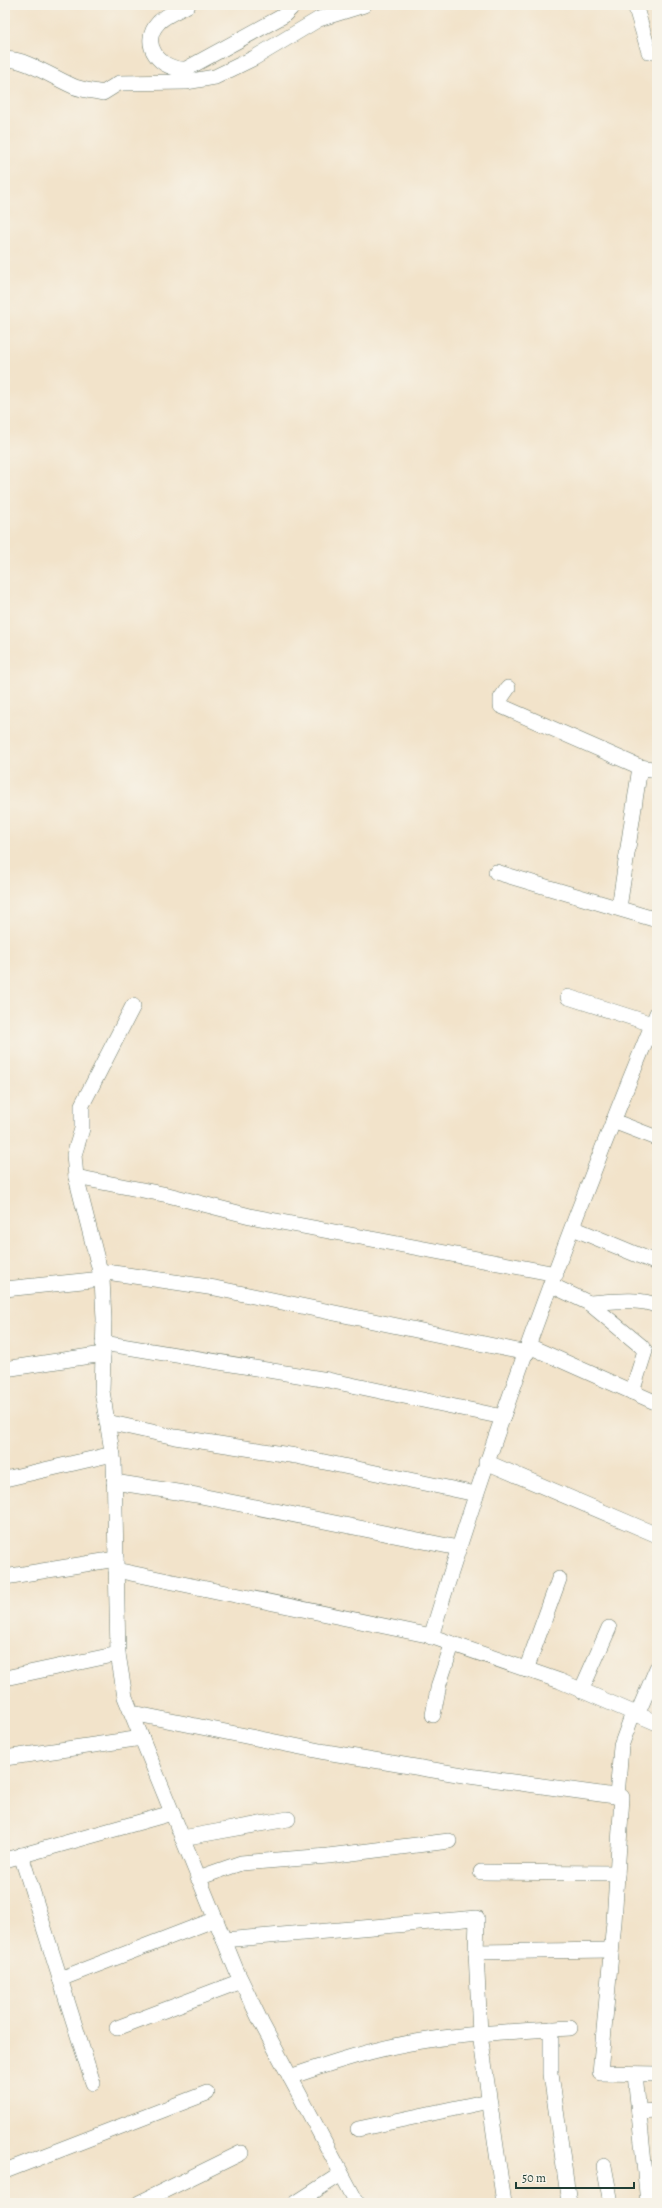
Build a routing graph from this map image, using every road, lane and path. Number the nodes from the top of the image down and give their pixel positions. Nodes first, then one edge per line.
1 (188, 5) edge
2 (294, 5) edge
3 (364, 5) edge
4 (635, 5) edge
5 (649, 52) dead end
6 (5, 60) edge
7 (508, 688) dead end
8 (640, 768) junction
9 (657, 770) edge
10 (496, 872) dead end
11 (618, 908) junction
12 (657, 920) edge
13 (568, 997) dead end
14 (133, 1006) dead end
15 (655, 1018) edge
16 (614, 1121) junction
17 (657, 1138) edge
18 (76, 1177) junction
19 (573, 1228) junction
20 (657, 1263) edge
21 (101, 1275) junction
22 (553, 1280) junction
23 (5, 1289) edge
24 (589, 1303) junction
25 (657, 1306) edge
26 (103, 1349) junction
27 (528, 1350) junction
28 (5, 1369) edge
29 (632, 1392) junction
30 (657, 1403) edge
31 (503, 1417) junction
32 (107, 1422) junction
33 (113, 1454) junction
34 (486, 1462) junction
35 (5, 1479) edge
36 (114, 1482) junction
37 (476, 1494) junction
38 (657, 1535) edge
39 (458, 1548) junction
40 (116, 1565) junction
41 (5, 1577) edge
42 (559, 1579) dead end
43 (609, 1628) dead end
44 (431, 1637) junction
45 (452, 1645) junction
46 (118, 1654) junction
47 (657, 1668) edge
48 (526, 1670) junction
49 (5, 1678) edge
50 (581, 1691) junction
51 (132, 1713) junction
52 (635, 1714) junction
53 (433, 1715) dead end
54 (657, 1723) edge
55 (142, 1738) junction
56 (5, 1758) edge
57 (617, 1797) junction
58 (172, 1813) junction
59 (288, 1819) dead end
60 (182, 1838) junction
61 (449, 1841) dead end
62 (21, 1855) junction
63 (5, 1860) edge
64 (481, 1872) dead end
65 (617, 1873) junction
66 (198, 1878) junction
67 (216, 1919) junction
68 (224, 1940) junction
69 (611, 1950) junction
70 (476, 1952) junction
71 (60, 1979) junction
72 (241, 1981) junction
73 (118, 2028) dead end
74 (570, 2028) dead end
75 (551, 2029) junction
76 (480, 2034) junction
77 (635, 2074) junction
78 (657, 2074) edge
79 (290, 2077) junction
80 (93, 2083) dead end
81 (207, 2093) dead end
82 (489, 2101) junction
83 (657, 2111) edge
84 (638, 2112) junction
85 (358, 2129) dead end
86 (241, 2153) dead end
87 (604, 2166) dead end
88 (5, 2171) edge
89 (342, 2174) junction
90 (139, 2203) edge
91 (296, 2203) edge
92 (357, 2203) edge
93 (504, 2203) edge
94 (569, 2203) edge
95 (611, 2203) edge
96 (648, 2203) edge

1 - 2 street
3 - 6 street
4 - 5 street
7 - 8 street
8 - 9 street
8 - 11 street
10 - 11 street
11 - 12 street
13 - 15 street
14 - 18 street
15 - 16 street
16 - 17 street
16 - 19 street
18 - 21 street
18 - 22 street
19 - 20 street
19 - 22 street
21 - 23 street
21 - 26 street
21 - 27 street
22 - 24 street
22 - 27 street
24 - 25 street
24 - 29 street
26 - 28 street
26 - 31 street
26 - 32 street
27 - 29 street
27 - 31 street
29 - 30 street
31 - 34 street
32 - 33 street
32 - 37 street
33 - 35 street
33 - 36 street
34 - 37 street
34 - 38 street
36 - 39 street
36 - 40 street
37 - 39 street
39 - 44 street
40 - 41 street
40 - 44 street
40 - 46 street
42 - 48 street
43 - 50 street
44 - 45 street
45 - 48 street
45 - 53 street
46 - 49 street
46 - 51 street
47 - 52 street
48 - 50 street
50 - 52 street
51 - 55 street
51 - 57 street
52 - 54 street
52 - 57 street
55 - 56 street
55 - 58 street
57 - 65 street
58 - 60 street
58 - 62 street
59 - 60 street
60 - 66 street
61 - 66 street
62 - 63 street
62 - 71 street
64 - 65 street
65 - 69 street
66 - 67 street
67 - 68 street
67 - 71 street
68 - 70 street
68 - 72 street
69 - 70 street
69 - 77 street
70 - 76 street
71 - 80 street
72 - 73 street
72 - 79 street
74 - 75 street
75 - 76 street
75 - 94 street
76 - 79 street
76 - 82 street
77 - 78 street
77 - 84 street
79 - 89 street
81 - 88 street
82 - 85 street
82 - 93 street
83 - 84 street
84 - 96 street
86 - 90 street
87 - 95 street
89 - 91 street
89 - 92 street

